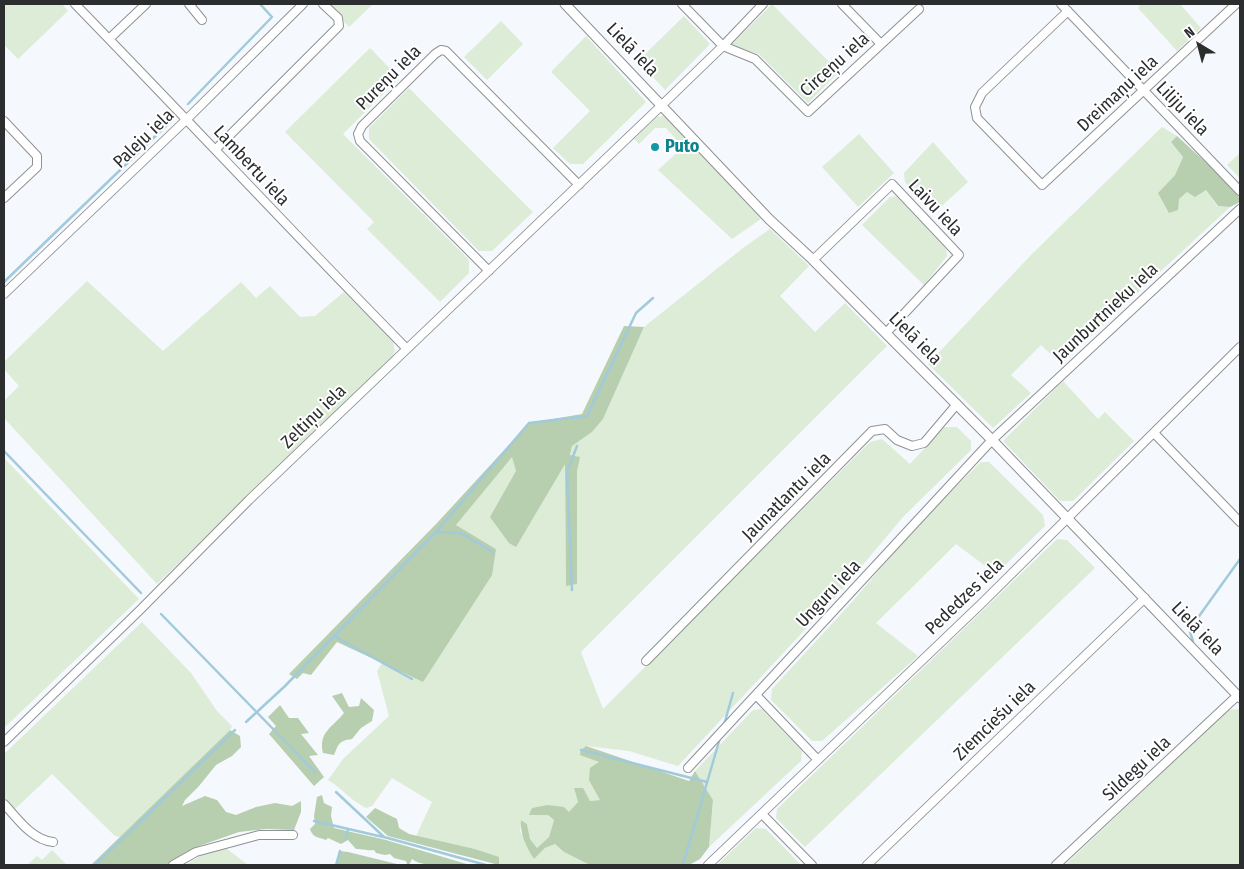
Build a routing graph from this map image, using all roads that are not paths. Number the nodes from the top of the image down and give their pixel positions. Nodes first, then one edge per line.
1 (75, 4) edge
2 (146, 4) edge
3 (189, 4) edge
4 (303, 4) edge
5 (323, 4) edge
6 (565, 4) edge
7 (682, 4) edge
8 (763, 4) edge
9 (842, 4) edge
10 (1061, 4) edge
11 (1236, 4) edge
12 (919, 9) dead end
13 (1068, 11) junction
14 (202, 20) dead end
15 (109, 39) junction
16 (881, 44) junction
17 (723, 46) junction
18 (1143, 90) junction
19 (662, 105) junction
20 (187, 119) junction
21 (4, 121) edge
22 (216, 150) junction
23 (580, 185) junction
24 (1240, 191) edge
25 (4, 198) edge
26 (1240, 209) edge
27 (813, 260) junction
28 (488, 271) junction
29 (4, 294) edge
30 (886, 333) junction
31 (406, 349) junction
32 (1239, 352) edge
33 (957, 404) junction
34 (1154, 433) junction
35 (992, 440) junction
36 (1067, 517) junction
37 (1240, 522) edge
38 (1145, 598) junction
39 (646, 661) dead end
40 (756, 695) junction
41 (1239, 697) edge
42 (4, 742) edge
43 (818, 760) junction
44 (688, 768) dead end
45 (4, 804) edge
46 (762, 814) junction
47 (293, 835) dead end
48 (53, 842) dead end
49 (174, 865) edge
50 (708, 865) edge
51 (812, 865) edge
52 (867, 865) edge
53 (1056, 865) edge

1 - 15 street, Lambertu iela
2 - 15 street
3 - 14 street
4 - 20 street, Paleju iela
5 - 22 street
6 - 19 street, Lielā iela
7 - 17 street
8 - 17 street
9 - 16 street
10 - 13 street, Liliju iela
11 - 18 street, Dreimaņu iela
12 - 16 street, Circeņu iela
13 - 18 street, Liliju iela
13 - 18 street, Dreimaņu iela
15 - 20 street, Lambertu iela
16 - 17 street, Circeņu iela
17 - 19 street
18 - 24 street, Liliju iela
19 - 23 street, Zeltiņu iela
19 - 27 street, Lielā iela
20 - 22 street, Lambertu iela
20 - 29 street, Paleju iela
21 - 25 street
22 - 31 street, Lambertu iela
23 - 28 street, Zeltiņu iela
23 - 28 street, Pureņu iela
26 - 35 street, Jaunburtnieku iela
27 - 30 street, Lielā iela
27 - 30 street, Laivu iela
28 - 31 street, Zeltiņu iela
30 - 33 street, Lielā iela
31 - 42 street, Zeltiņu iela
32 - 34 street, Pededzes iela
33 - 35 street, Lielā iela
33 - 39 street, Jaunatlantu iela
34 - 36 street, Pededzes iela
34 - 37 street
35 - 36 street, Lielā iela
35 - 40 street, Unguru iela
36 - 38 street, Lielā iela
36 - 43 street, Pededzes iela
38 - 41 street, Lielā iela
38 - 52 street, Ziemciešu iela
40 - 43 street
40 - 44 street, Unguru iela
41 - 53 street, Sildegu iela
43 - 46 street, Pededzes iela
45 - 48 street
46 - 50 street, Pededzes iela
46 - 51 street
47 - 49 street

